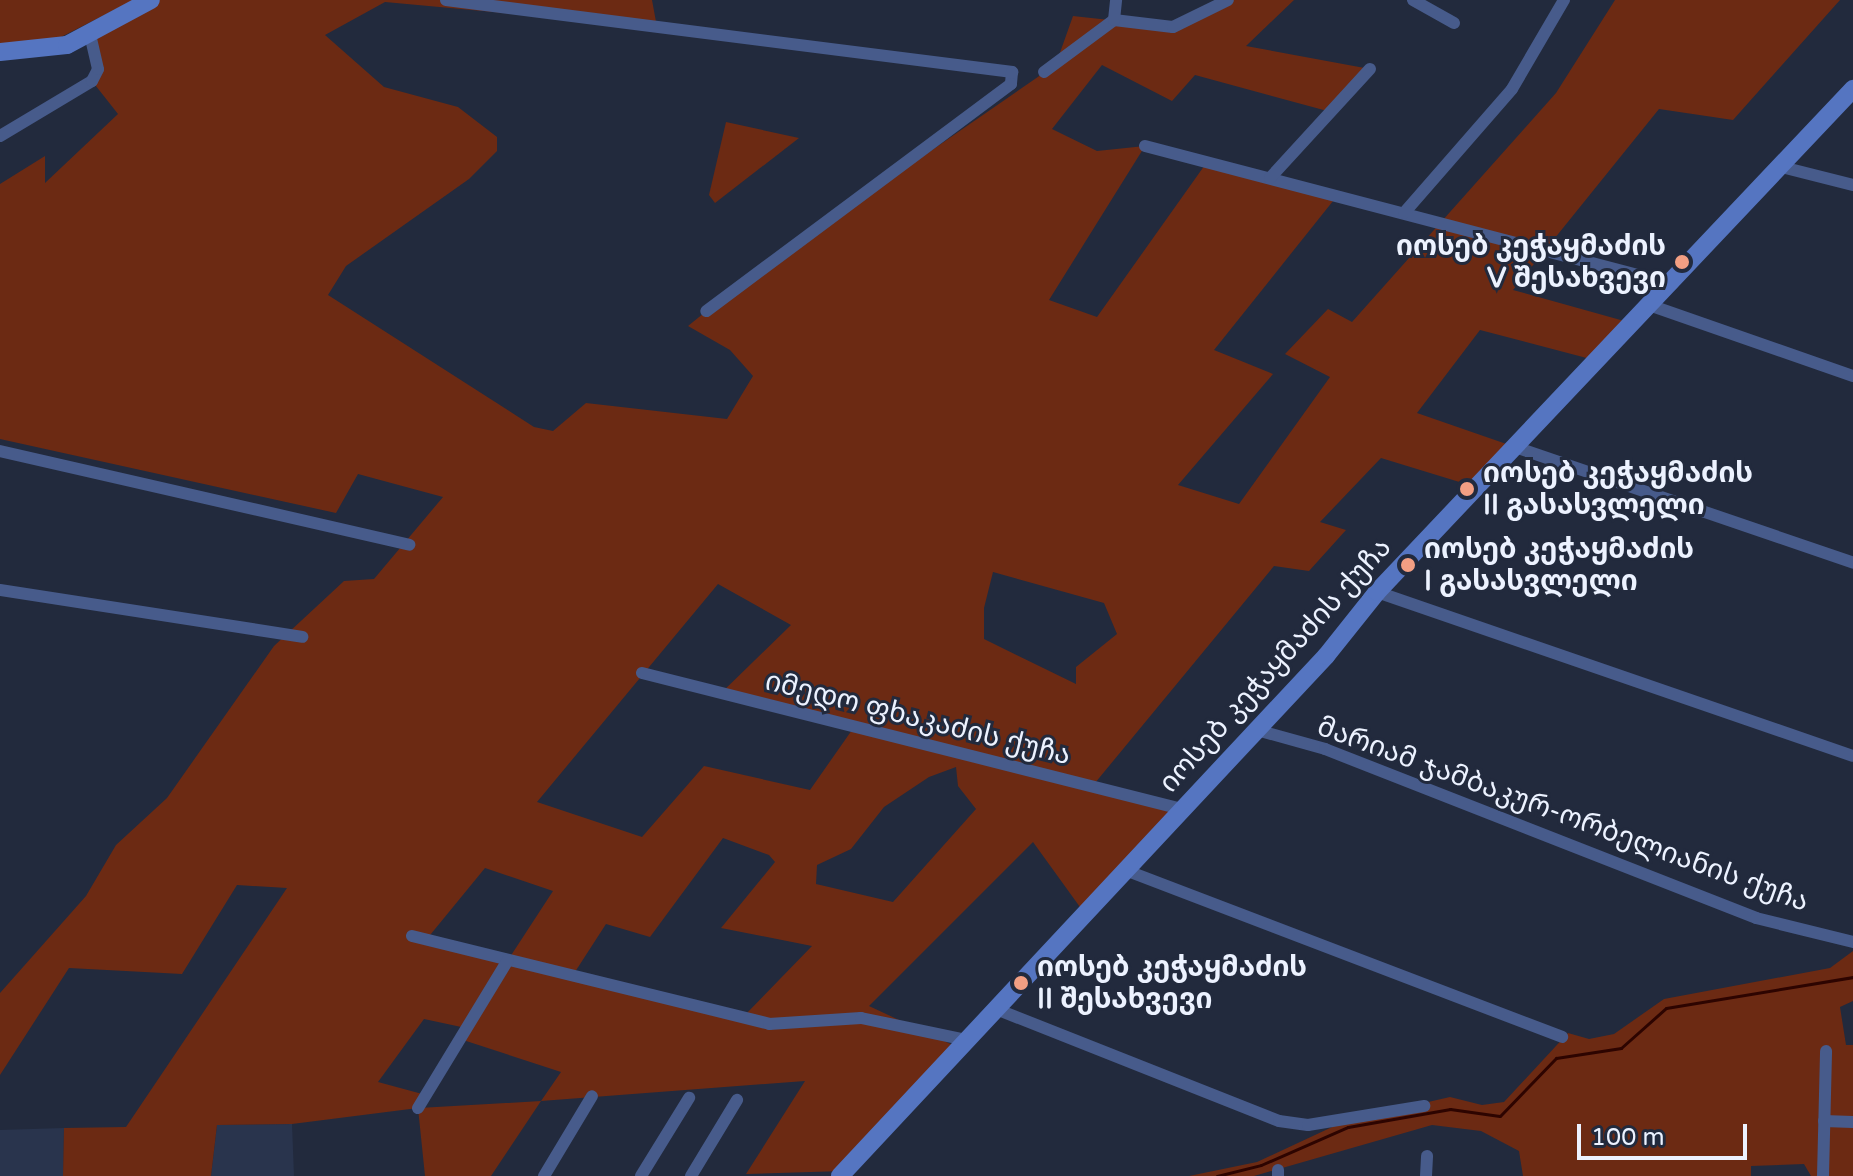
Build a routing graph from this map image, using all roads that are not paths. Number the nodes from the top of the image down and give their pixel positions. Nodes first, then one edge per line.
1 (151, 0) edge
2 (446, 0) edge
3 (1116, 0) edge
4 (1228, 0) edge
5 (1413, 0) edge
6 (1564, 0) edge
7 (1114, 20) junction
8 (1454, 23) dead end
9 (90, 34) junction
10 (0, 52) edge
11 (1370, 69) dead end
12 (1044, 72) dead end
13 (1853, 89) edge
14 (0, 136) edge
15 (1145, 146) dead end
16 (1778, 166) junction
17 (1270, 178) junction
18 (1853, 185) edge
19 (1404, 213) junction
20 (1672, 284) junction
21 (1652, 306) junction
22 (706, 311) dead end
23 (1853, 376) edge
24 (1518, 448) junction
25 (0, 451) edge
26 (409, 545) dead end
27 (1853, 563) edge
28 (0, 590) edge
29 (1377, 592) junction
30 (302, 637) dead end
31 (642, 673) dead end
32 (1257, 730) junction
33 (1853, 756) edge
34 (1182, 809) junction
35 (1125, 870) junction
36 (412, 936) dead end
37 (1853, 942) edge
38 (508, 960) junction
39 (996, 1009) junction
40 (1562, 1037) dead end
41 (966, 1040) junction
42 (1826, 1051) dead end
43 (592, 1096) dead end
44 (689, 1098) dead end
45 (737, 1100) dead end
46 (1424, 1106) dead end
47 (418, 1108) dead end
48 (1824, 1121) junction
49 (1853, 1122) edge
50 (1427, 1156) dead end
51 (544, 1176) edge
52 (641, 1176) edge
53 (691, 1176) edge
54 (840, 1176) edge
55 (1426, 1176) edge
56 (1823, 1176) edge

1 - 9 street
2 - 22 street
3 - 7 street
4 - 7 street
5 - 8 street
6 - 19 street
7 - 12 street
9 - 10 street
9 - 14 street
11 - 17 street
13 - 16 street, იოსებ კეჭაყმაძის ქუჩა
15 - 17 street
16 - 18 street
16 - 20 street, იოსებ კეჭაყმაძის ქუჩა
17 - 19 street
19 - 20 street
20 - 21 street, იოსებ კეჭაყმაძის ქუჩა
21 - 23 street
21 - 24 street, იოსებ კეჭაყმაძის ქუჩა
24 - 27 street
24 - 29 street, იოსებ კეჭაყმაძის ქუჩა
25 - 26 street
28 - 30 street
29 - 32 street, იოსებ კეჭაყმაძის ქუჩა
29 - 33 street
31 - 34 street, იმედო ფხაკაძის ქუჩა
32 - 34 street, იოსებ კეჭაყმაძის ქუჩა
32 - 37 street, მარიამ ჯამბაკურ-ორბელიანის ქუჩა
34 - 35 street, იოსებ კეჭაყმაძის ქუჩა
35 - 39 street, იოსებ კეჭაყმაძის ქუჩა
35 - 40 street
36 - 38 street
38 - 41 street
38 - 47 street
39 - 41 street, იოსებ კეჭაყმაძის ქუჩა
39 - 46 street
41 - 54 street, იოსებ კეჭაყმაძის ქუჩა
42 - 48 street
43 - 51 street
44 - 52 street
45 - 53 street
48 - 49 street
48 - 56 street
50 - 55 street

